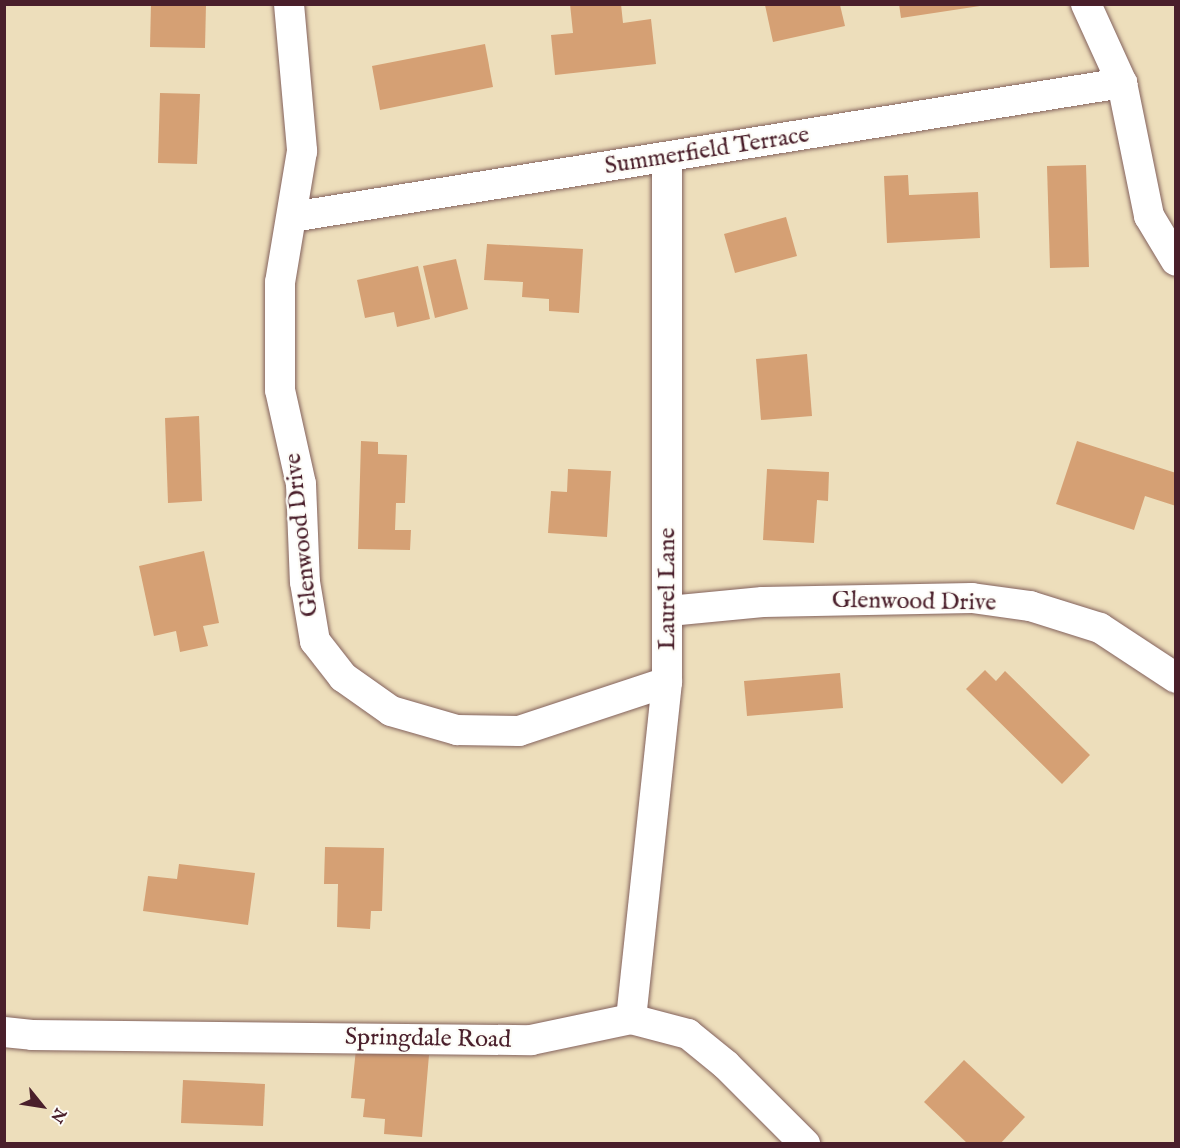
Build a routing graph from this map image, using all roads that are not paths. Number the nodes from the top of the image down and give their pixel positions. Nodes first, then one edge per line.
1 (289, 4) edge
2 (1086, 4) edge
3 (1122, 83) junction
4 (667, 158) junction
5 (292, 217) junction
6 (1176, 261) edge
7 (669, 611) junction
8 (1176, 678) edge
9 (667, 682) junction
10 (631, 1019) junction
11 (4, 1032) edge
12 (805, 1143) edge

1 - 5 street, Glenwood Drive
2 - 3 street
3 - 4 street, Summerfield Terrace
3 - 6 street
4 - 5 street, Summerfield Terrace
4 - 7 street, Laurel Lane
5 - 9 street, Glenwood Drive
7 - 8 street, Glenwood Drive
7 - 9 street, Laurel Lane
9 - 10 street, Laurel Lane
10 - 11 street, Springdale Road
10 - 12 street, Springdale Road

